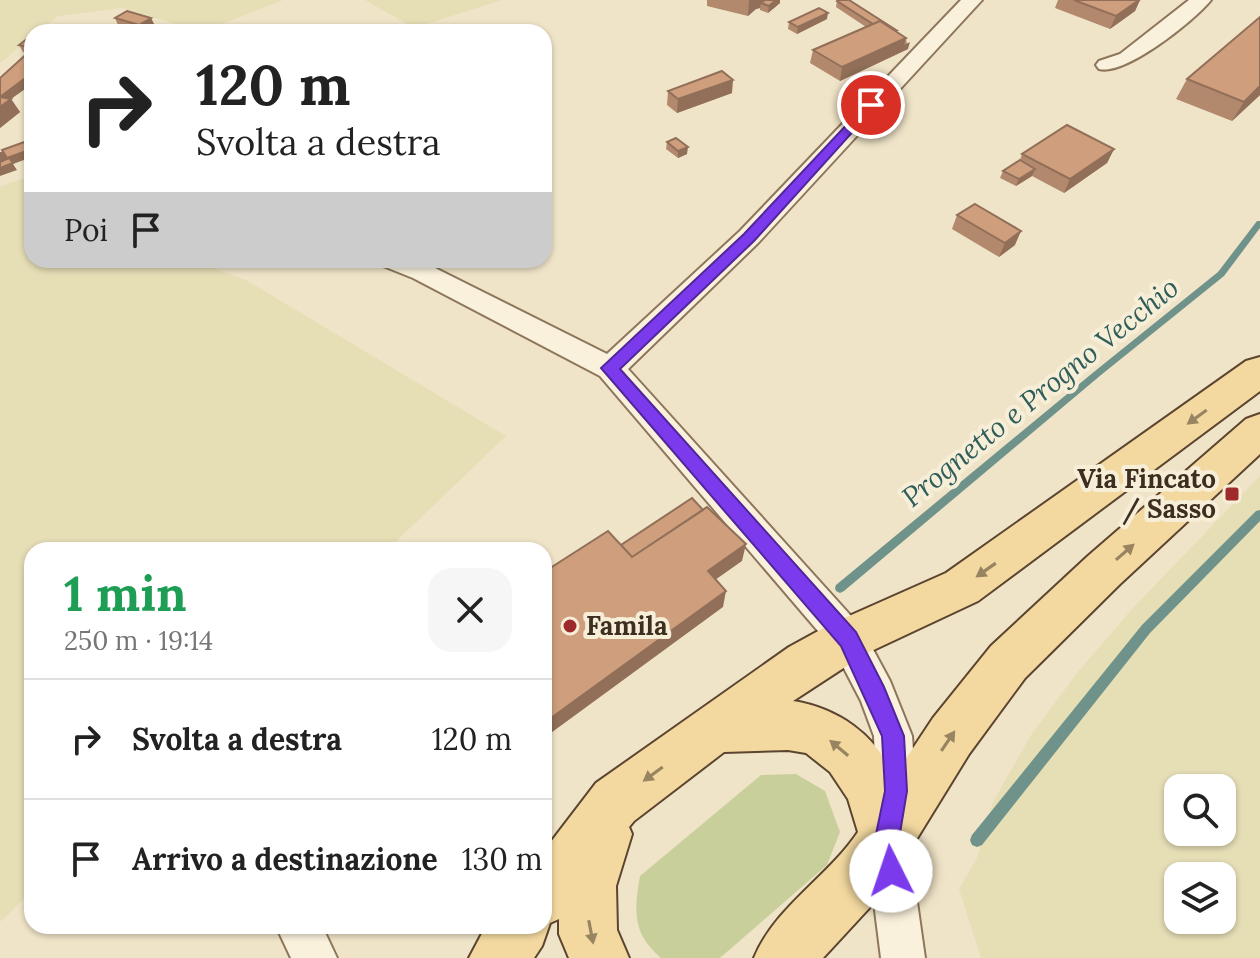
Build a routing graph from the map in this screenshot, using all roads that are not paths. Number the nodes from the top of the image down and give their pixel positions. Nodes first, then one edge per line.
1 (972, 0) edge
2 (1201, 0) edge
3 (1106, 65) dead end
4 (412, 268) edge
5 (610, 368) junction
6 (1260, 371) edge
7 (1250, 442) edge
8 (848, 639) junction
9 (715, 727) junction
10 (615, 802) junction
11 (887, 839) junction
12 (552, 886) edge
13 (302, 934) edge
14 (516, 934) edge
15 (315, 958) edge
16 (498, 958) edge
17 (600, 958) edge
18 (783, 958) edge
19 (903, 958) edge

1 - 5 street
2 - 3 street
4 - 5 street
5 - 8 street
6 -> 8 main road
11 -> 7 main road
8 - 9 main road
8 - 11 street
9 -> 10 main road
11 -> 9 main road
10 - 12 main road
10 -> 17 main road
11 - 18 main road
11 - 19 street
13 - 15 street
14 - 16 main road

